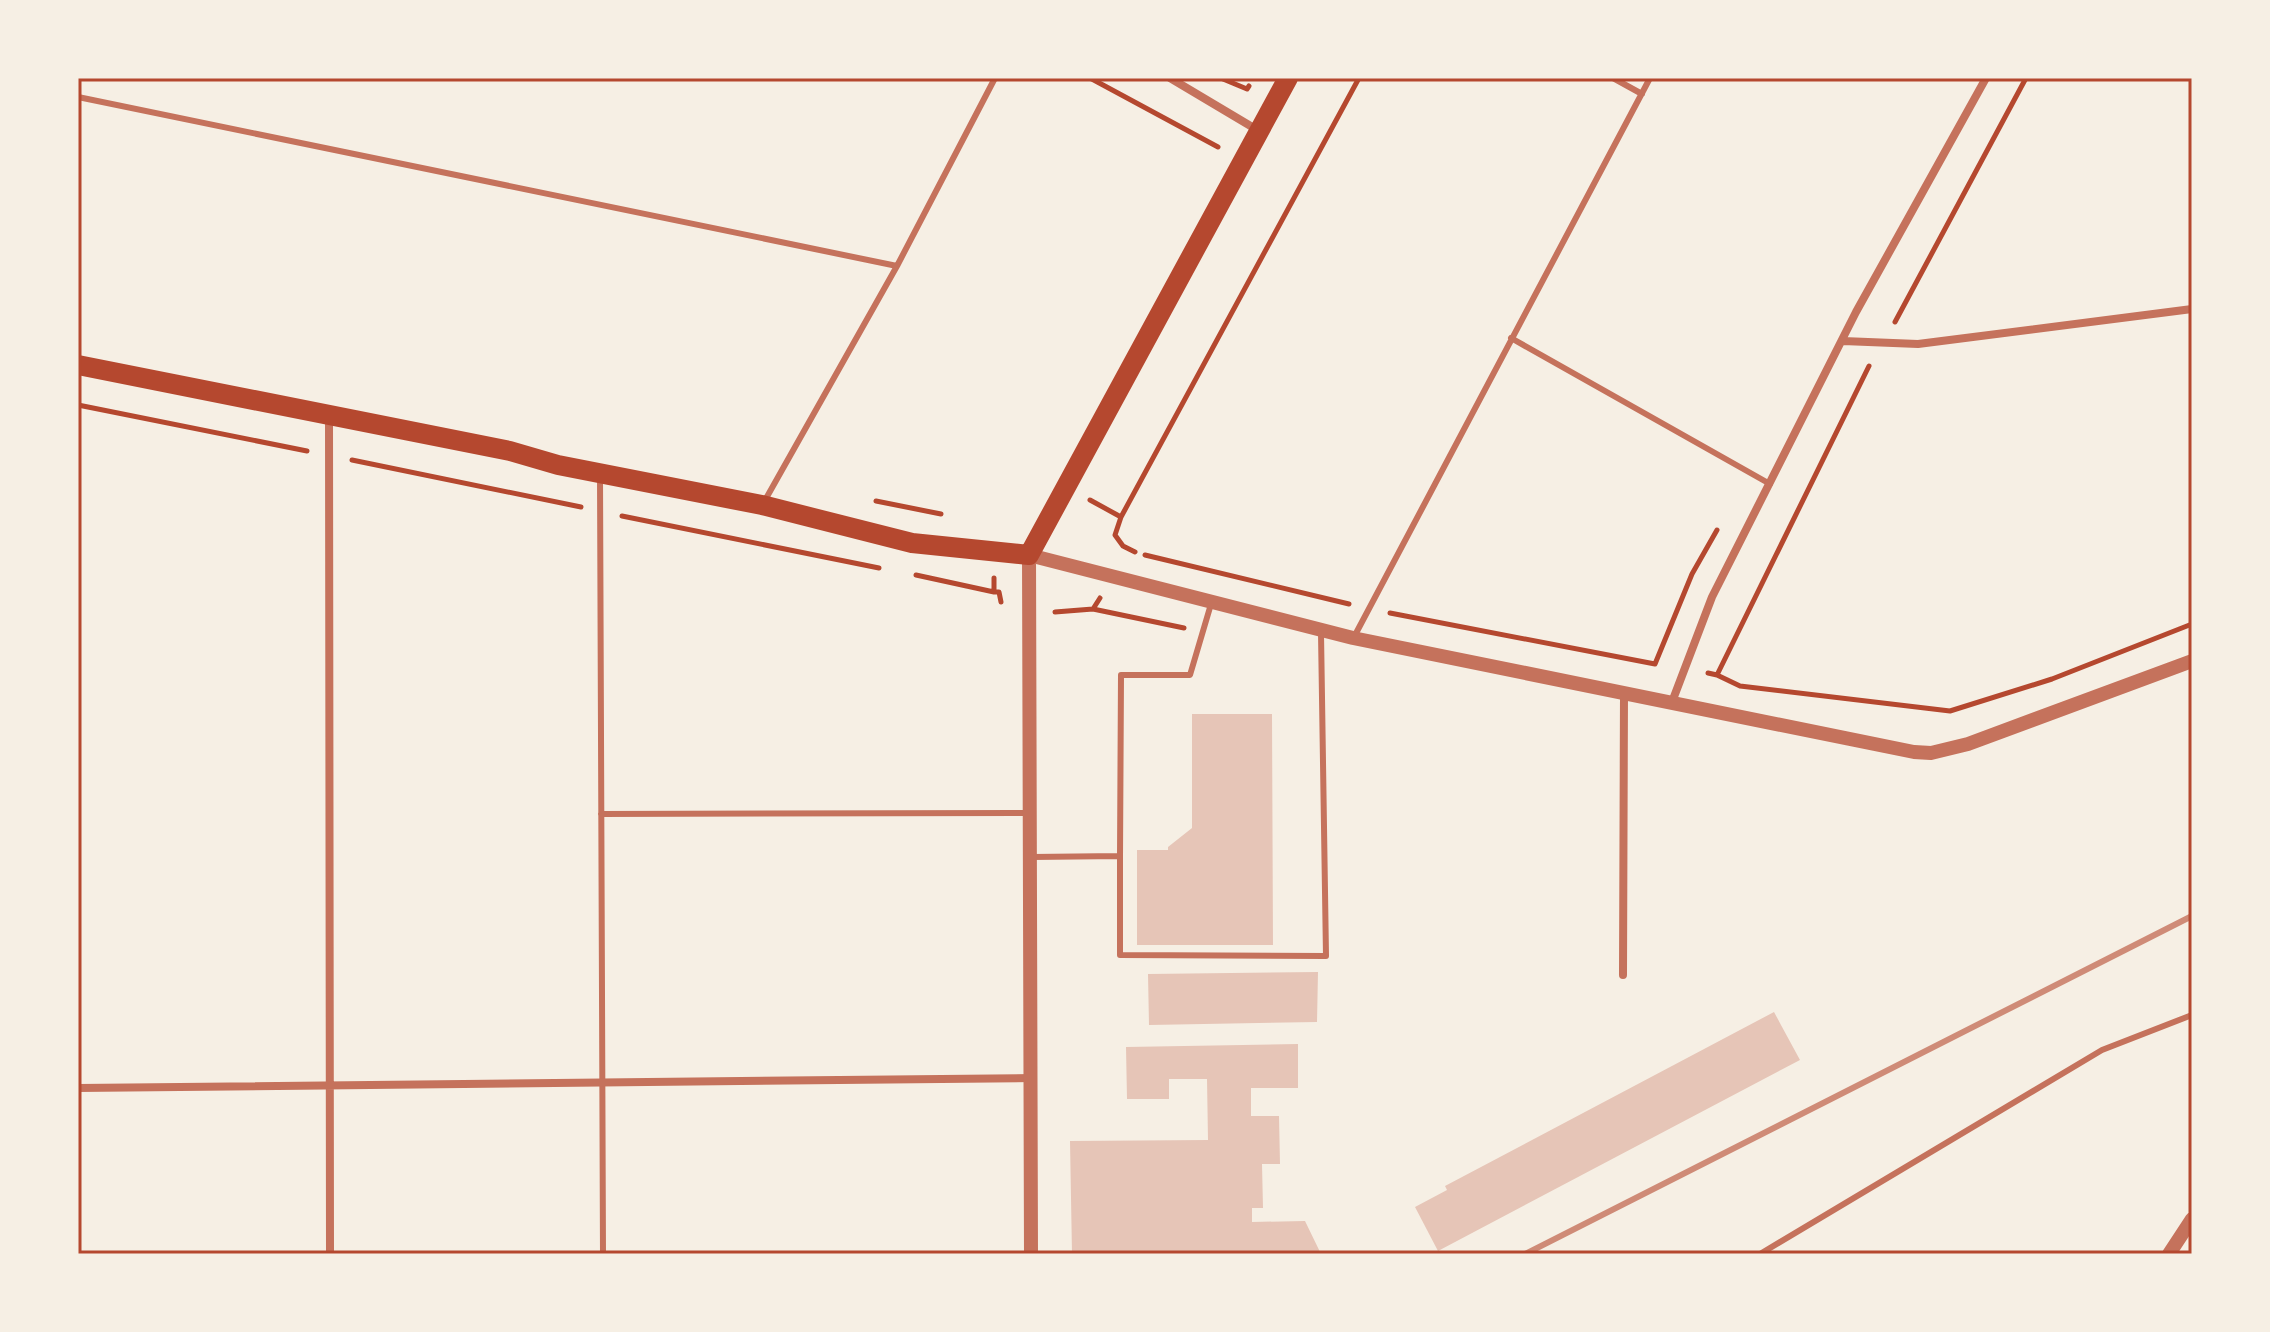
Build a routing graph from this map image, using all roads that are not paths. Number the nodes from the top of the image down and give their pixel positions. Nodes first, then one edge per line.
1 (995, 78) edge
2 (1170, 78) edge
3 (1288, 78) edge
4 (1613, 78) edge
5 (1650, 78) edge
6 (1986, 78) edge
7 (1642, 94) junction
8 (78, 97) edge
9 (1259, 131) junction
10 (897, 266) junction
11 (2192, 309) edge
12 (1511, 338) junction
13 (1843, 341) junction
14 (78, 365) edge
15 (329, 415) junction
16 (600, 473) junction
17 (1770, 484) junction
18 (762, 505) junction
19 (1029, 555) junction
20 (1211, 604) junction
21 (1321, 630) junction
22 (1353, 638) junction
23 (2192, 661) edge
24 (1624, 693) junction
25 (1672, 702) junction
26 (1031, 813) junction
27 (601, 814) junction
28 (1120, 856) junction
29 (1032, 857) junction
30 (1623, 975) dead end
31 (2192, 1015) edge
32 (1033, 1078) junction
33 (602, 1083) junction
34 (330, 1085) junction
35 (78, 1088) edge
36 (2192, 1219) edge
37 (330, 1254) edge
38 (603, 1254) edge
39 (1031, 1254) edge
40 (1760, 1254) edge
41 (2169, 1254) edge

1 - 10 lane
2 - 9 street
3 - 9 main road
4 - 7 lane
5 - 7 lane
6 - 13 street
7 - 12 lane
8 - 10 lane
9 - 19 main road
10 - 18 lane
11 - 13 street
12 - 17 lane
12 - 22 lane
13 - 17 street
14 - 15 main road
15 - 16 main road
15 - 34 street
16 - 18 main road
16 - 27 lane
17 - 25 street
18 - 19 main road
19 - 20 street
19 - 26 street
20 - 21 street
20 - 28 lane
21 - 22 street
21 - 28 lane
22 - 24 street
23 - 25 street
24 - 25 street
24 - 30 street
26 - 27 lane
26 - 29 street
27 - 33 lane
28 - 29 lane
29 - 32 street
31 - 40 lane
32 - 33 street
32 - 39 street
33 - 34 street
33 - 38 lane
34 - 35 street
34 - 37 street
36 - 41 street

